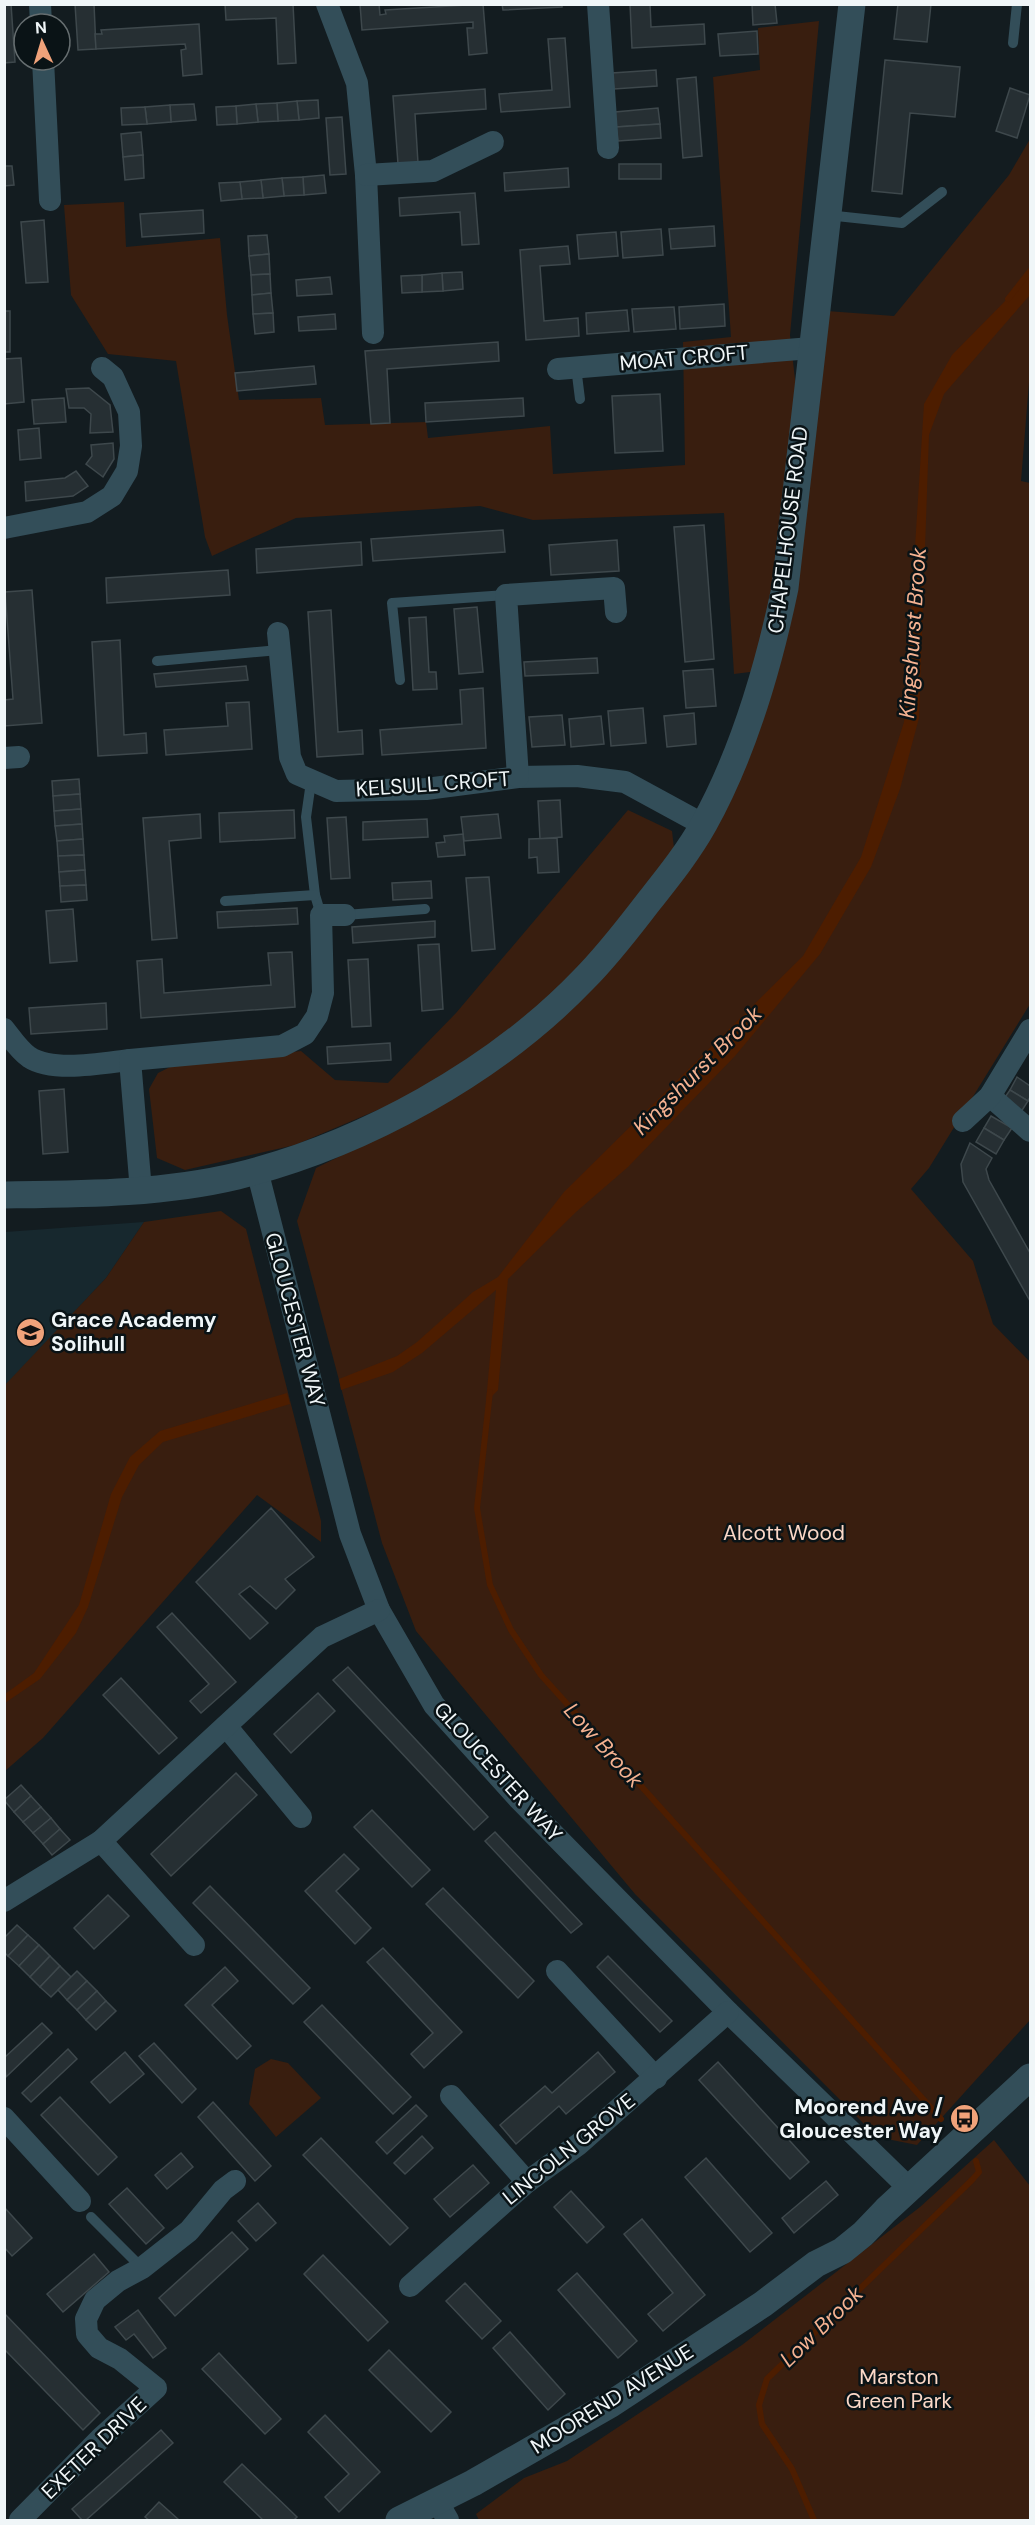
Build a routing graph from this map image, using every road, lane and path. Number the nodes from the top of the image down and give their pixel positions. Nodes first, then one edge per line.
1 (327, 4) edge
2 (598, 4) edge
3 (852, 4) edge
4 (1017, 4) edge
5 (1013, 43) dead end
6 (44, 72) edge
7 (493, 142) dead end
8 (608, 147) dead end
9 (366, 175) junction
10 (942, 192) dead end
11 (50, 200) dead end
12 (827, 215) junction
13 (374, 333) dead end
14 (811, 348) junction
15 (102, 368) dead end
16 (567, 368) joint
17 (580, 399) dead end
18 (4, 528) edge
19 (506, 595) junction
20 (616, 612) dead end
21 (278, 642) joint
22 (157, 661) dead end
23 (400, 680) dead end
24 (518, 777) junction
25 (312, 782) junction
26 (704, 825) junction
27 (225, 900) dead end
28 (318, 905) junction
29 (425, 909) dead end
30 (345, 915) joint
31 (4, 1029) edge
32 (1030, 1029) edge
33 (130, 1060) junction
34 (990, 1096) junction
35 (963, 1121) dead end
36 (1030, 1131) edge
37 (257, 1170) junction
38 (141, 1191) junction
39 (4, 1195) edge
40 (379, 1610) junction
41 (226, 1726) junction
42 (302, 1817) dead end
43 (101, 1841) junction
44 (4, 1901) edge
45 (194, 1945) dead end
46 (557, 1971) dead end
47 (728, 2012) junction
48 (1030, 2077) edge
49 (656, 2078) junction
50 (451, 2096) dead end
51 (4, 2118) edge
52 (235, 2181) dead end
53 (527, 2182) junction
54 (910, 2189) junction
55 (85, 2209) joint
56 (142, 2268) junction
57 (410, 2286) dead end
58 (443, 2511) edge
59 (20, 2520) edge
60 (399, 2520) edge

1 - 9 street
2 - 8 street
3 - 12 street, CHAPELHOUSE ROAD
4 - 5 lane
6 - 11 street
7 - 9 street
9 - 13 street
10 - 12 lane
12 - 14 street, CHAPELHOUSE ROAD
14 - 16 street, MOAT CROFT
14 - 26 street, CHAPELHOUSE ROAD
15 - 18 street
16 - 17 lane
19 - 20 street
19 - 23 lane
19 - 24 street
21 - 22 lane
21 - 25 street, KELSULL CROFT
24 - 25 street, KELSULL CROFT
24 - 26 street, KELSULL CROFT
25 - 28 lane
26 - 37 street, CHAPELHOUSE ROAD
27 - 28 lane
28 - 30 street
28 - 33 street
29 - 30 lane
31 - 33 street
32 - 34 street
33 - 38 street
34 - 35 street
34 - 36 street
37 - 38 street, CHAPELHOUSE ROAD
37 - 40 street, GLOUCESTER WAY
38 - 39 street, CHAPELHOUSE ROAD
40 - 41 street
40 - 47 street, GLOUCESTER WAY
41 - 42 street
41 - 43 street
43 - 44 street
43 - 45 street
46 - 49 street
47 - 49 street, LINCOLN GROVE
47 - 54 street, GLOUCESTER WAY
48 - 54 street, MOOREND AVENUE
49 - 53 street, LINCOLN GROVE
50 - 53 street
51 - 55 street
52 - 56 street
53 - 57 street, LINCOLN GROVE
54 - 58 street, MOOREND AVENUE
55 - 56 lane
56 - 59 street, EXETER DRIVE
58 - 60 street, MOOREND AVENUE

